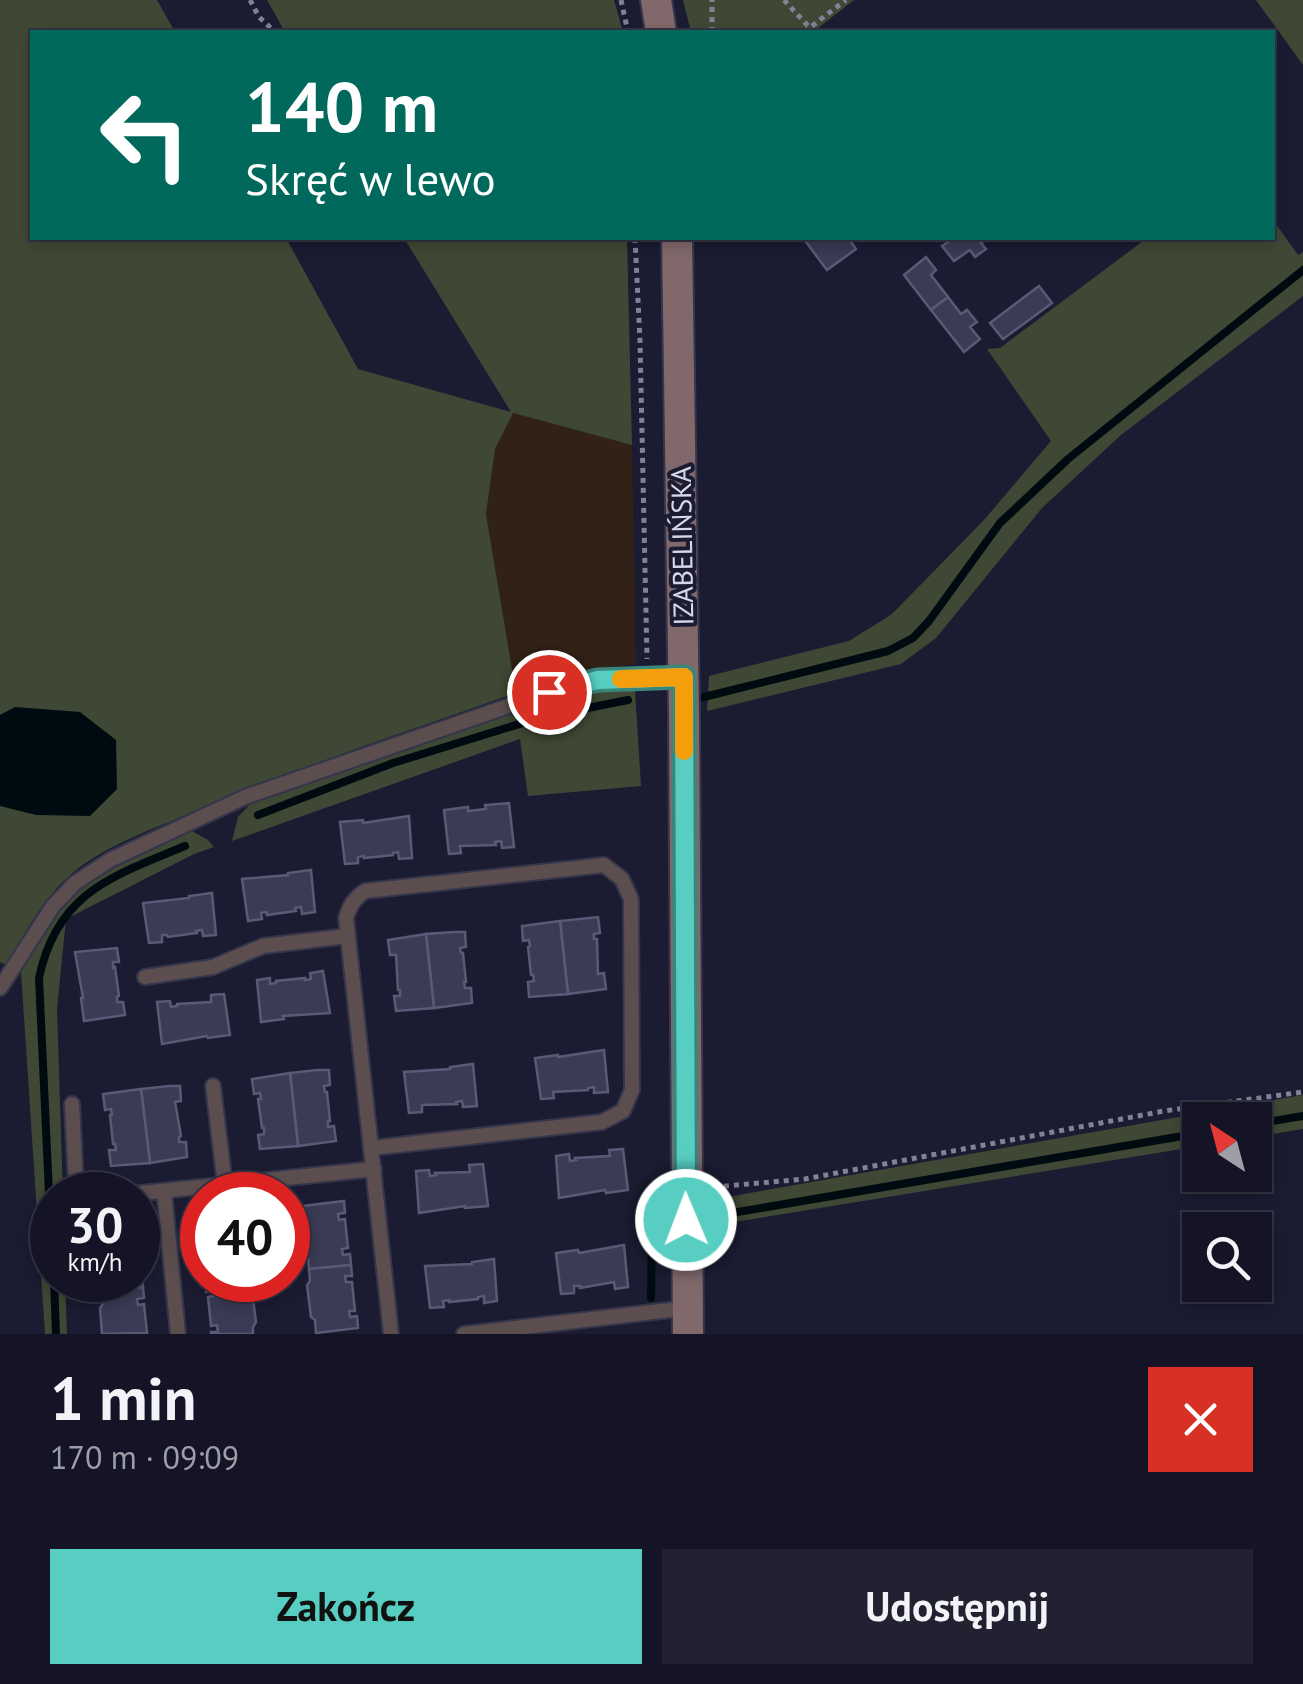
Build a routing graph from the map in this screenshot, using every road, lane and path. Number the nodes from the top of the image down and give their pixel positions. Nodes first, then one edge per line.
1 (250, 0) edge
2 (620, 0) edge
3 (656, 0) edge
4 (712, 0) edge
5 (784, 0) edge
6 (846, 0) edge
7 (273, 30) edge
8 (628, 30) edge
9 (661, 30) edge
10 (712, 30) edge
11 (807, 30) edge
12 (677, 240) edge
13 (684, 677) junction
14 (348, 936) junction
15 (144, 977) dead end
16 (0, 988) edge
17 (213, 1086) dead end
18 (1303, 1092) edge
19 (72, 1104) dead end
20 (372, 1148) junction
21 (374, 1169) junction
22 (75, 1172) edge
23 (223, 1172) edge
24 (310, 1176) edge
25 (686, 1187) junction
26 (180, 1190) edge
27 (160, 1192) edge
28 (164, 1192) junction
29 (687, 1321) edge
30 (178, 1334) edge
31 (391, 1334) edge
32 (464, 1334) edge

1 - 7 path
2 - 8 path
3 - 9 street
4 - 10 path
5 - 11 path
6 - 11 path
12 - 13 street, IZABELIŃSKA
13 - 16 lane
13 - 25 street, IZABELIŃSKA
14 - 15 lane
14 - 20 lane
14 - 20 lane
17 - 23 lane
18 - 25 path
19 - 22 lane
20 - 21 lane
21 - 24 lane
21 - 31 lane
25 - 29 street, IZABELIŃSKA
26 - 28 lane
27 - 28 lane
28 - 30 lane
29 - 32 lane

